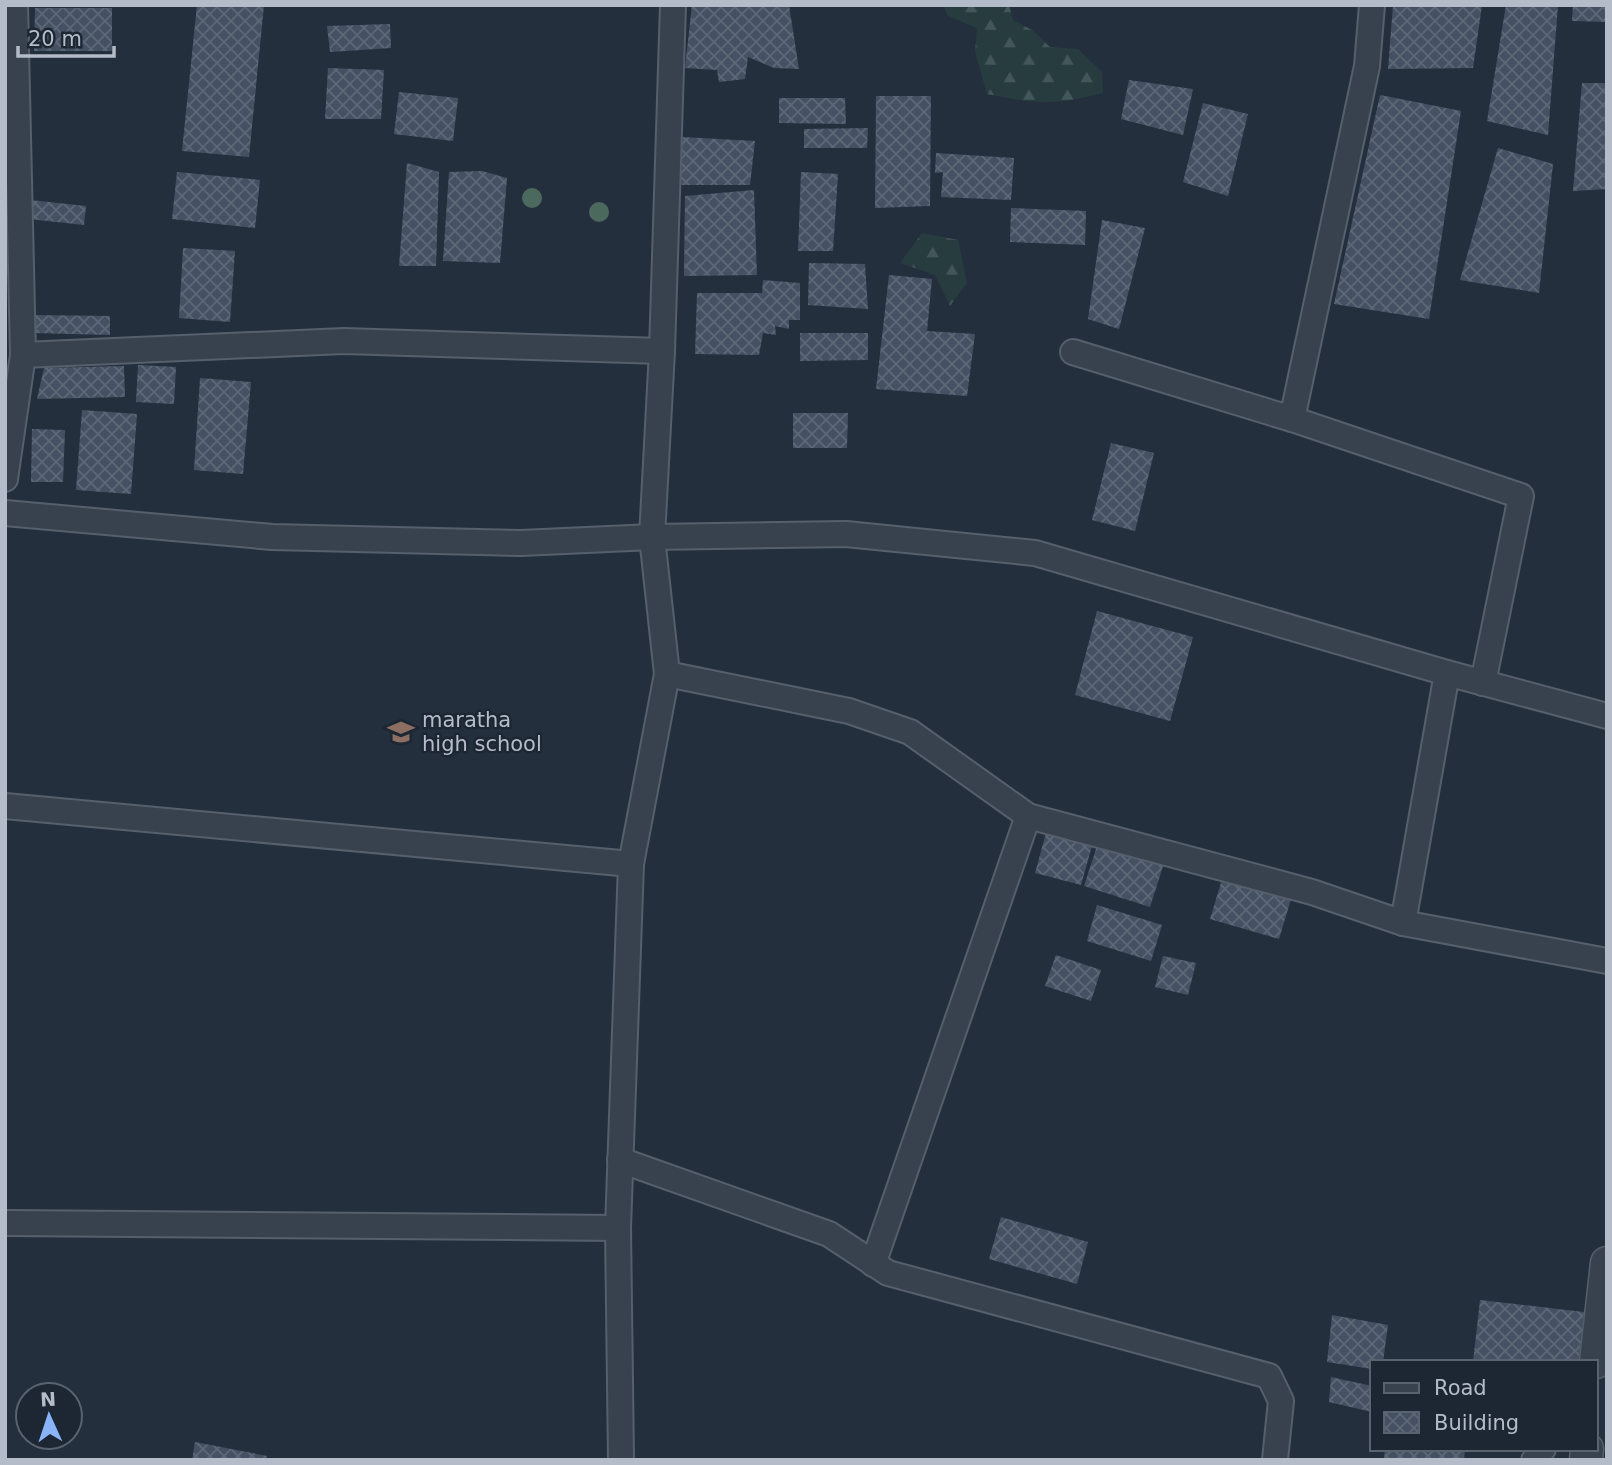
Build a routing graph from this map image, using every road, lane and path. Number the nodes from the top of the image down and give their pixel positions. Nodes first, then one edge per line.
1 (15, 5) edge
2 (673, 5) edge
3 (1372, 5) edge
4 (12, 180) edge
5 (662, 351) junction
6 (1073, 352) dead end
7 (23, 355) junction
8 (1292, 419) junction
9 (5, 479) edge
10 (5, 513) edge
11 (652, 537) junction
12 (1447, 673) junction
13 (667, 674) junction
14 (1483, 683) junction
15 (1607, 716) edge
16 (5, 806) edge
17 (1028, 816) junction
18 (631, 864) junction
19 (1403, 923) junction
20 (1607, 961) edge
21 (620, 1160) junction
22 (5, 1223) edge
23 (618, 1227) junction
24 (1607, 1263) edge
25 (873, 1264) junction
26 (1596, 1360) edge
27 (621, 1460) edge
28 (1275, 1460) edge

1 - 4 street
2 - 5 street
3 - 8 street
4 - 7 street
5 - 7 street
5 - 11 street
6 - 8 street
7 - 9 street
8 - 14 street
10 - 11 street
11 - 12 street
11 - 13 street
12 - 14 street
12 - 19 street
13 - 17 street
13 - 18 street
14 - 15 street
16 - 18 street
17 - 19 street
17 - 25 street
18 - 21 street
19 - 20 street
21 - 23 street
21 - 25 street
22 - 23 street
23 - 27 street
24 - 26 street
25 - 28 street

